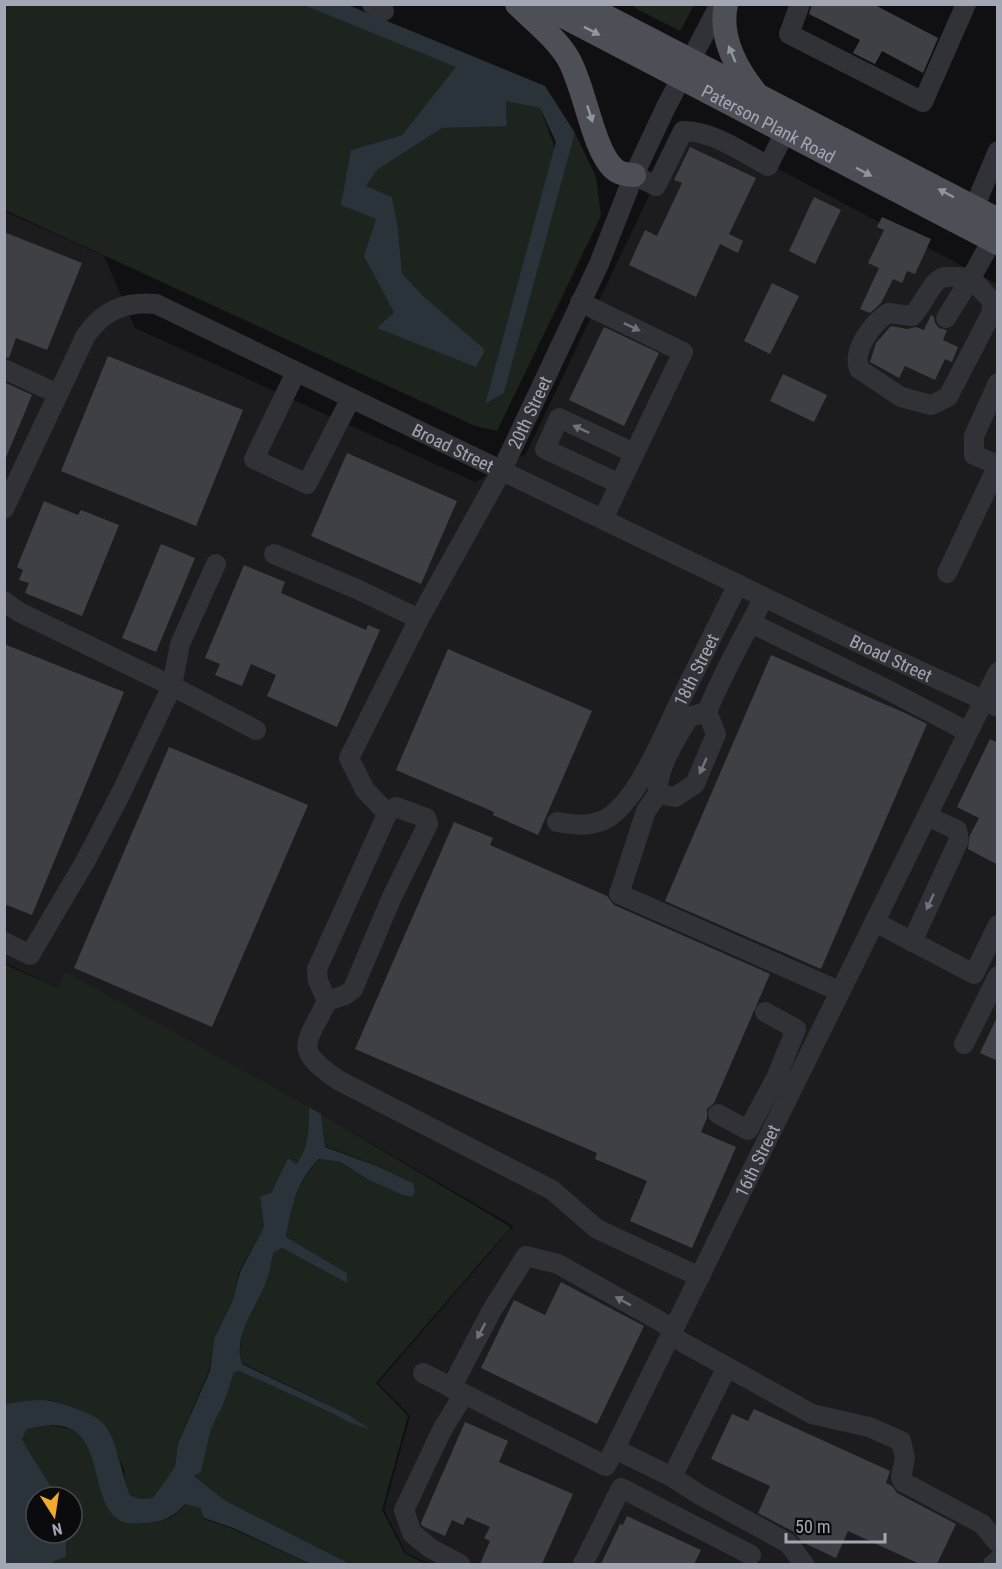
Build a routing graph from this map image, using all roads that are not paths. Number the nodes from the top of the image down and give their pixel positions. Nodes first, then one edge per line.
1 (517, 4) edge
2 (540, 4) edge
3 (582, 4) edge
4 (621, 4) edge
5 (800, 4) edge
6 (966, 4) edge
7 (718, 8) edge
8 (659, 45) junction
9 (686, 69) junction
10 (758, 96) junction
11 (785, 132) junction
12 (998, 151) edge
13 (634, 175) junction
14 (974, 208) junction
15 (996, 234) edge
16 (971, 278) junction
17 (580, 302) junction
18 (946, 318) dead end
19 (4, 369) edge
20 (296, 372) junction
21 (998, 383) edge
22 (58, 394) junction
23 (351, 398) junction
24 (634, 453) junction
25 (998, 465) edge
26 (502, 470) junction
27 (620, 484) junction
28 (6, 502) edge
29 (603, 519) junction
30 (274, 554) dead end
31 (216, 564) dead end
32 (947, 573) dead end
33 (738, 584) junction
34 (764, 597) junction
35 (4, 601) edge
36 (419, 619) junction
37 (751, 623) junction
38 (998, 672) edge
39 (172, 686) junction
40 (990, 704) edge
41 (707, 712) junction
42 (256, 730) dead end
43 (968, 732) junction
44 (658, 794) junction
45 (388, 814) junction
46 (927, 816) junction
47 (556, 822) dead end
48 (875, 922) junction
49 (998, 925) edge
50 (4, 942) edge
51 (912, 942) junction
52 (998, 976) edge
53 (839, 991) junction
54 (327, 1001) junction
55 (765, 1012) dead end
56 (964, 1044) dead end
57 (776, 1078) junction
58 (793, 1089) junction
59 (718, 1114) dead end
60 (700, 1276) junction
61 (672, 1333) junction
62 (727, 1367) junction
63 (423, 1373) dead end
64 (457, 1391) junction
65 (610, 1457) junction
66 (672, 1477) junction
67 (621, 1488) junction
68 (998, 1543) edge
69 (751, 1555) dead end
70 (998, 1560) edge
71 (460, 1564) edge
72 (583, 1564) edge
73 (804, 1564) edge
74 (993, 1564) edge

1 -> 13 main road
2 -> 9 main road, Paterson Plank Road
3 - 8 main road, Paterson Plank Road
4 - 8 main road
5 - 6 street
7 - 9 street, 20th Street
10 -> 7 main road
8 - 9 main road, Paterson Plank Road
9 - 10 main road, Paterson Plank Road
9 - 11 main road, Paterson Plank Road
9 - 13 street, 20th Street
14 -> 10 main road, Paterson Plank Road
11 - 13 street
11 -> 15 main road, Paterson Plank Road
12 - 14 street
13 - 17 street, 20th Street
14 - 15 main road, Paterson Plank Road
15 - 16 street
16 - 16 street
16 - 18 street
17 -> 24 street
17 - 26 street, 20th Street
19 - 22 street
20 - 22 street, Broad Street
20 - 23 street, Broad Street
20 - 23 street
21 - 25 street
22 - 28 street, Broad Street
23 - 26 street, Broad Street
24 - 27 street
24 -> 27 street
25 - 32 street
26 - 29 street, Broad Street
26 - 36 street, 20th Street
27 - 29 street
29 - 33 street, Broad Street
30 - 36 street
31 - 39 street
33 - 34 street, Broad Street
33 - 47 street, 18th Street
34 - 37 street
34 - 40 street, Broad Street
35 - 39 street
36 - 45 street, 20th Street
37 - 41 street
37 - 43 street
38 - 40 street, 16th Street
39 - 42 street
39 - 50 street
40 - 43 street, 16th Street
41 - 44 street
41 -> 44 street
43 - 46 street, 16th Street
44 - 53 street
45 - 54 street
45 - 54 street
46 - 48 street, 16th Street
46 -> 51 street
48 - 51 street
48 - 53 street, 16th Street
49 - 51 street
52 - 56 street
53 - 58 street, 16th Street
54 - 60 street
55 - 57 street
57 - 58 street
57 - 59 street
58 - 60 street, 16th Street
60 - 61 street, 16th Street
61 - 62 street
61 -> 64 street
61 - 65 street, 16th Street
62 - 66 street
62 - 68 street
63 - 64 street
64 - 65 street
64 - 71 street
65 - 66 street
65 - 67 street
66 - 73 street
67 - 69 street
67 - 72 street
70 - 74 street

